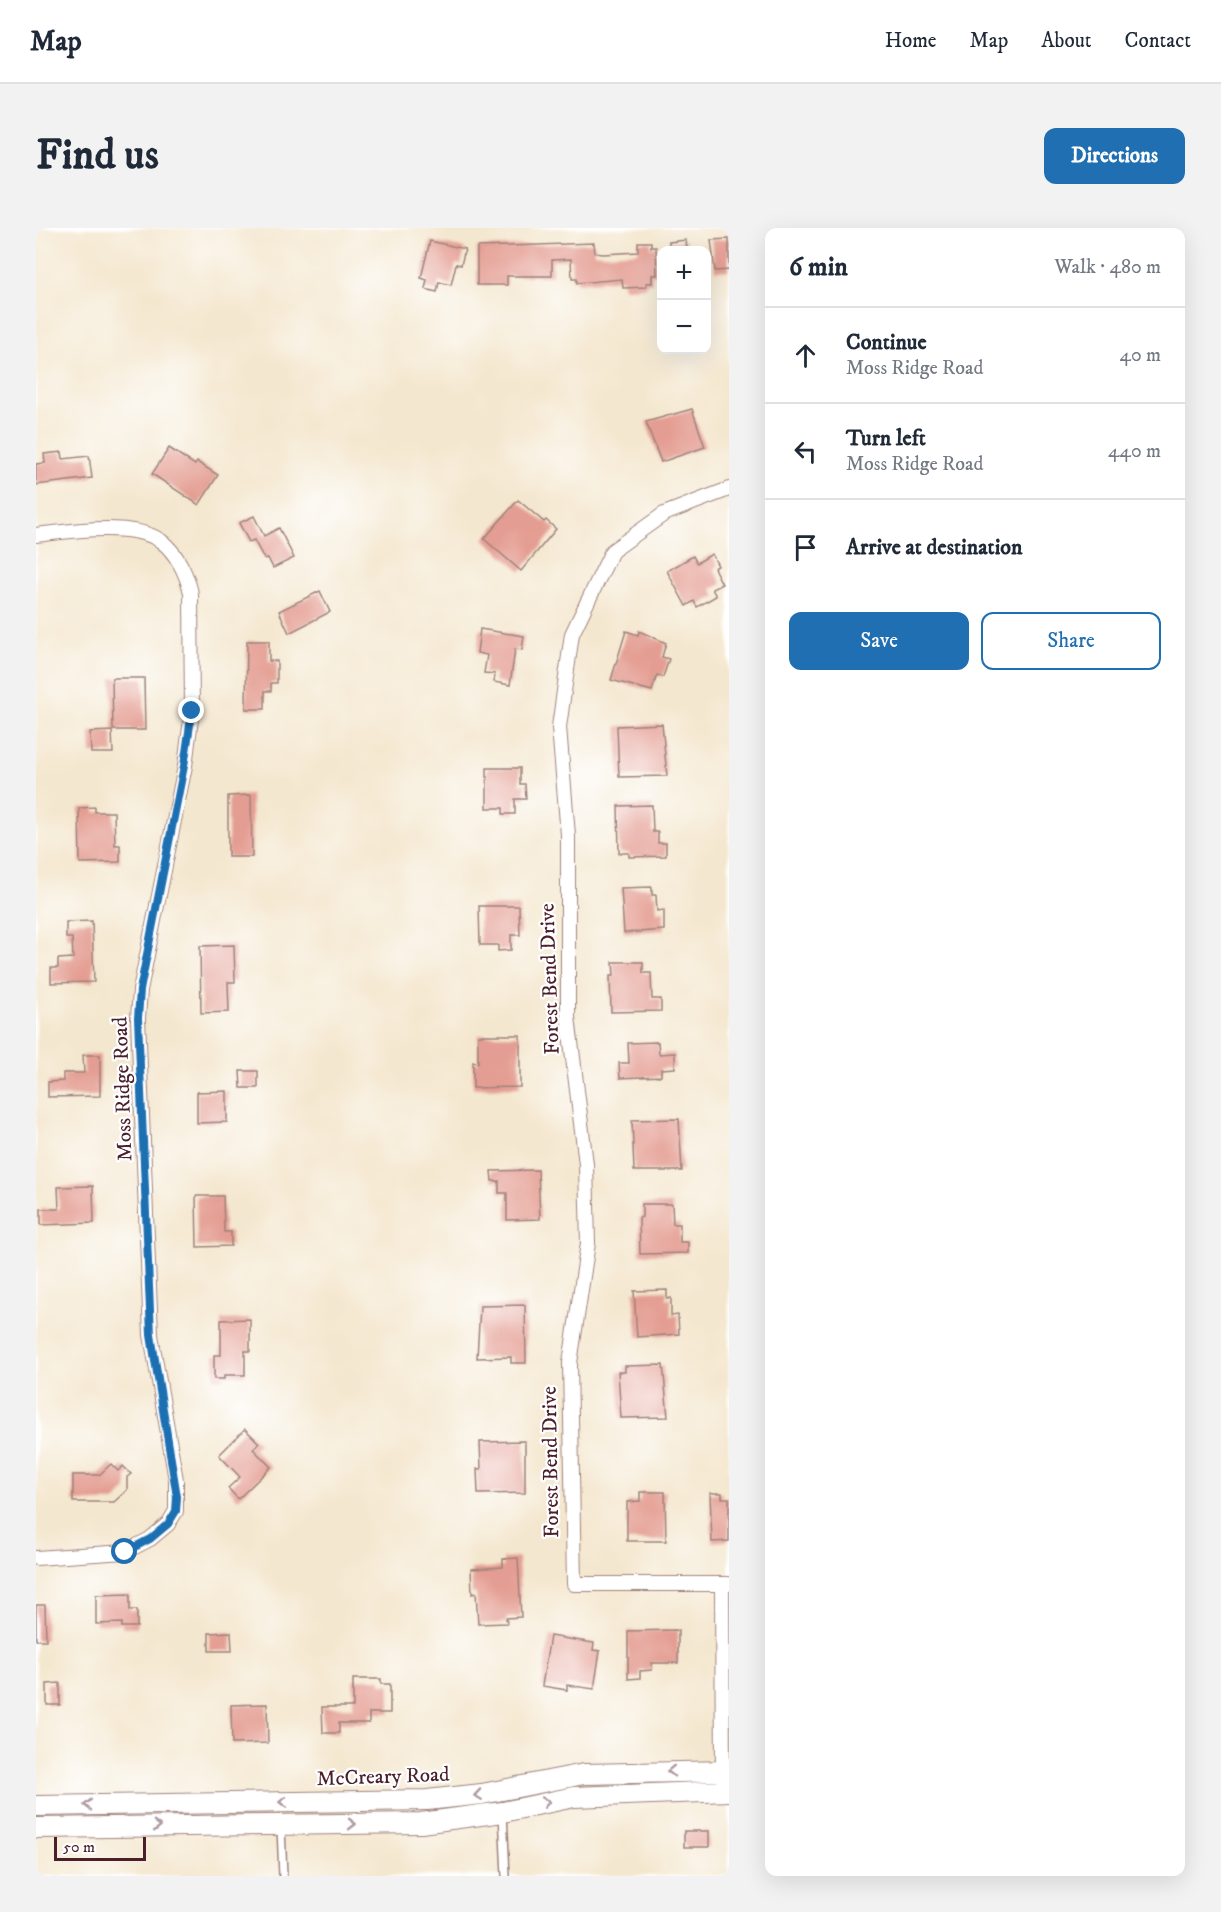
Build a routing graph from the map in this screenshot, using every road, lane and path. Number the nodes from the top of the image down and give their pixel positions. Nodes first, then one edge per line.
1 (729, 489) edge
2 (36, 535) edge
3 (36, 1558) edge
4 (726, 1584) edge
5 (726, 1771) edge
6 (726, 1791) edge
7 (36, 1806) edge
8 (503, 1812) junction
9 (281, 1824) junction
10 (36, 1828) edge
11 (283, 1876) edge
12 (506, 1876) edge

1 - 4 street, Forest Bend Drive
2 - 3 street, Moss Ridge Road
4 - 5 street
5 - 6 street
5 -> 7 main road, McCreary Road
8 -> 6 main road
9 -> 8 main road
8 - 12 lane
10 -> 9 main road
9 - 11 lane

